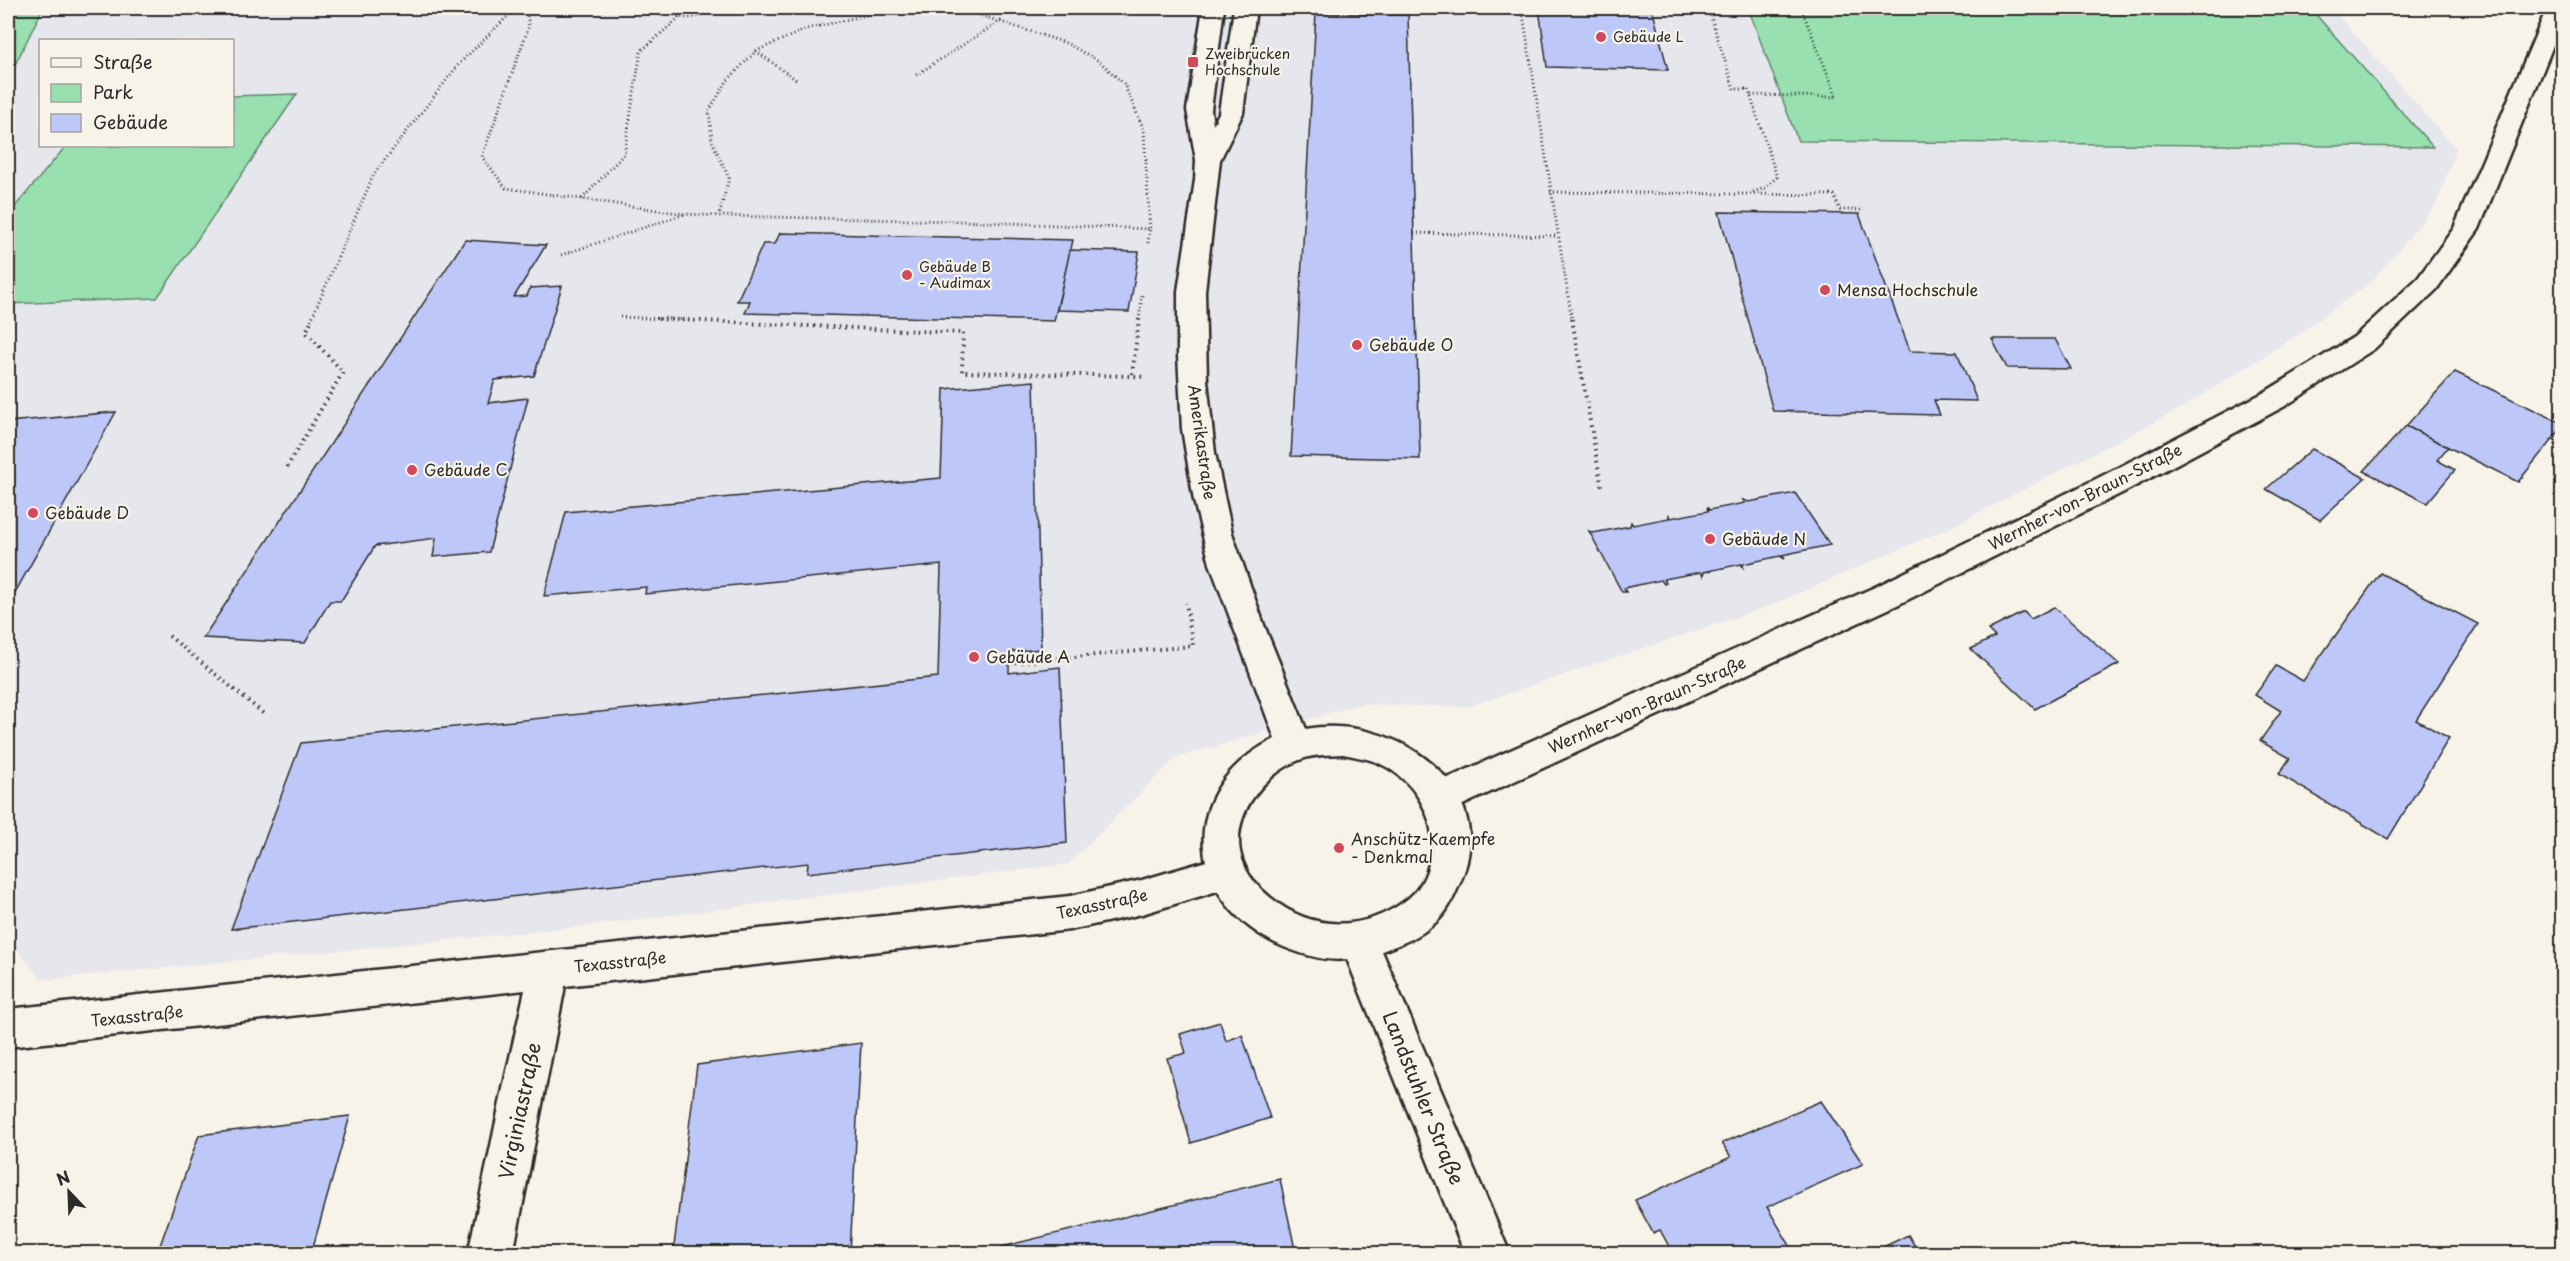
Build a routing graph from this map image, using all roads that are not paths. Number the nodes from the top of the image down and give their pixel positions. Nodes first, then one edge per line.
1 (1213, 8) edge
2 (1245, 8) edge
3 (2558, 8) edge
4 (1208, 160) junction
5 (1295, 746) junction
6 (1440, 798) junction
7 (1227, 872) junction
8 (1359, 941) junction
9 (549, 969) junction
10 (8, 1028) edge
11 (490, 1254) edge
12 (1488, 1254) edge

1 - 4 street, Amerikastraße
2 - 4 street, Amerikastraße
3 - 6 street, Wernher-von-Braun-Straße
4 - 5 street, Amerikastraße
5 - 6 street
5 - 7 street
6 - 8 street
7 - 8 street
7 - 9 street, Texasstraße
8 - 12 street, Landstuhler Straße
9 - 10 street, Texasstraße
9 - 11 street, Virginiastraße

